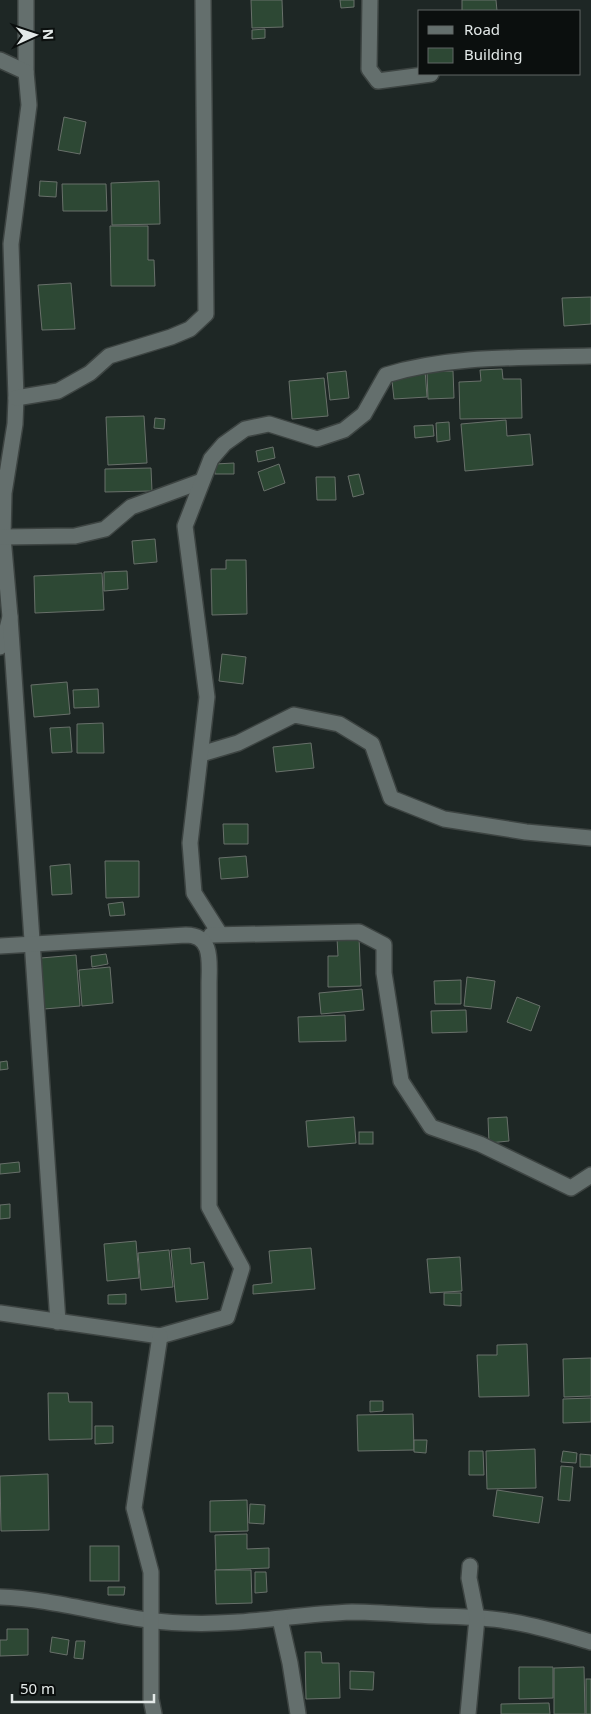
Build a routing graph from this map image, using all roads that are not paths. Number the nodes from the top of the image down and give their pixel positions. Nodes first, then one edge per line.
1 (26, 0) edge
2 (203, 0) edge
3 (370, 0) edge
4 (0, 60) edge
5 (26, 72) junction
6 (424, 75) edge
7 (591, 356) edge
8 (16, 398) junction
9 (202, 481) junction
10 (3, 537) junction
11 (10, 617) junction
12 (1, 645) edge
13 (201, 754) junction
14 (591, 838) edge
15 (220, 934) junction
16 (197, 935) junction
17 (32, 945) junction
18 (0, 946) edge
19 (591, 1175) edge
20 (0, 1314) edge
21 (58, 1322) junction
22 (160, 1336) junction
23 (470, 1566) dead end
24 (0, 1597) edge
25 (477, 1618) junction
26 (280, 1619) junction
27 (151, 1622) junction
28 (591, 1642) edge
29 (154, 1714) edge
30 (298, 1714) edge
31 (468, 1714) edge

1 - 5 street
2 - 8 street
3 - 6 street
4 - 5 street
5 - 8 street
7 - 9 street
8 - 10 street
9 - 10 street
9 - 13 street
10 - 11 street
11 - 12 street
11 - 17 street
13 - 14 street
13 - 15 street
15 - 16 street
15 - 19 street
16 - 17 street
16 - 22 street
17 - 18 street
17 - 21 street
20 - 21 street
21 - 22 street
22 - 27 street
23 - 25 street
24 - 27 street
25 - 26 street
25 - 28 street
25 - 31 street
26 - 27 street
26 - 30 street
27 - 29 street

